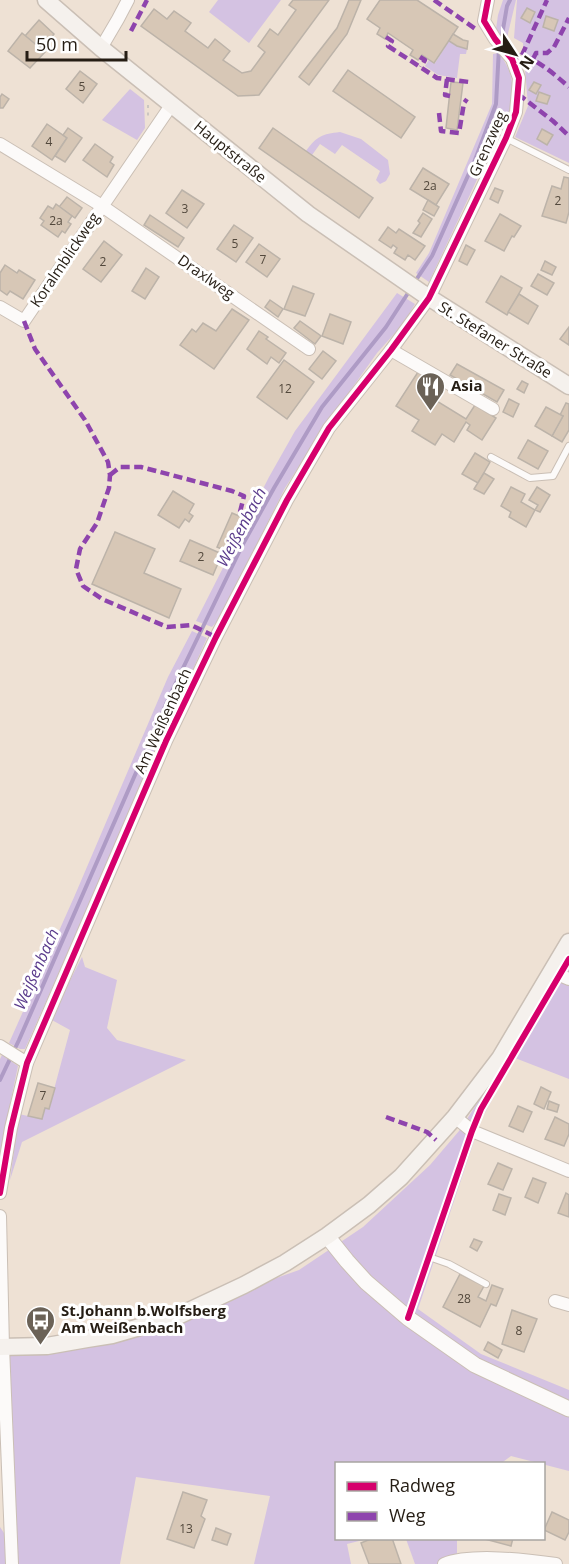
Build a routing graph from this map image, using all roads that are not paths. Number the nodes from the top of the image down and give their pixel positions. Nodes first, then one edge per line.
1 (46, 0) edge
2 (128, 0) edge
3 (488, 0) edge
4 (101, 48) junction
5 (172, 104) junction
6 (506, 138) junction
7 (0, 144) edge
8 (569, 170) edge
9 (102, 206) junction
10 (425, 295) junction
11 (0, 308) edge
12 (309, 349) dead end
13 (391, 350) junction
14 (569, 386) edge
15 (493, 409) dead end
16 (569, 446) edge
17 (491, 457) dead end
18 (569, 942) edge
19 (552, 972) junction
20 (569, 980) edge
21 (2, 1048) edge
22 (25, 1061) junction
23 (455, 1117) junction
24 (569, 1171) edge
25 (0, 1193) edge
26 (0, 1215) edge
27 (327, 1236) junction
28 (429, 1257) dead end
29 (486, 1284) dead end
30 (555, 1301) dead end
31 (569, 1305) edge
32 (2, 1347) edge
33 (569, 1409) edge
34 (12, 1564) edge
35 (444, 1564) edge
36 (556, 1564) edge

1 - 4 main road, Hauptstraße
2 - 4 street
3 - 6 street, Grenzweg
4 - 5 main road, Hauptstraße
5 - 9 street, Koralmblickweg
5 - 10 main road, Hauptstraße
6 - 8 lane
6 - 10 street, Grenzweg
7 - 9 street, Koralmblickweg
9 - 11 street, Koralmblickweg
9 - 12 street, Draxlweg
10 - 13 street, Am Weißenbach
10 - 14 main road, St. Stefaner Straße
13 - 15 street
13 - 22 street, Am Weißenbach
16 - 17 lane
18 - 19 main road
19 - 20 street
19 - 23 main road
21 - 22 street
22 - 25 street, Am Weißenbach
23 - 24 street
23 - 27 main road
26 - 32 street
27 - 32 main road
27 - 33 street
28 - 29 lane
30 - 31 street
32 - 34 street
35 - 36 street

